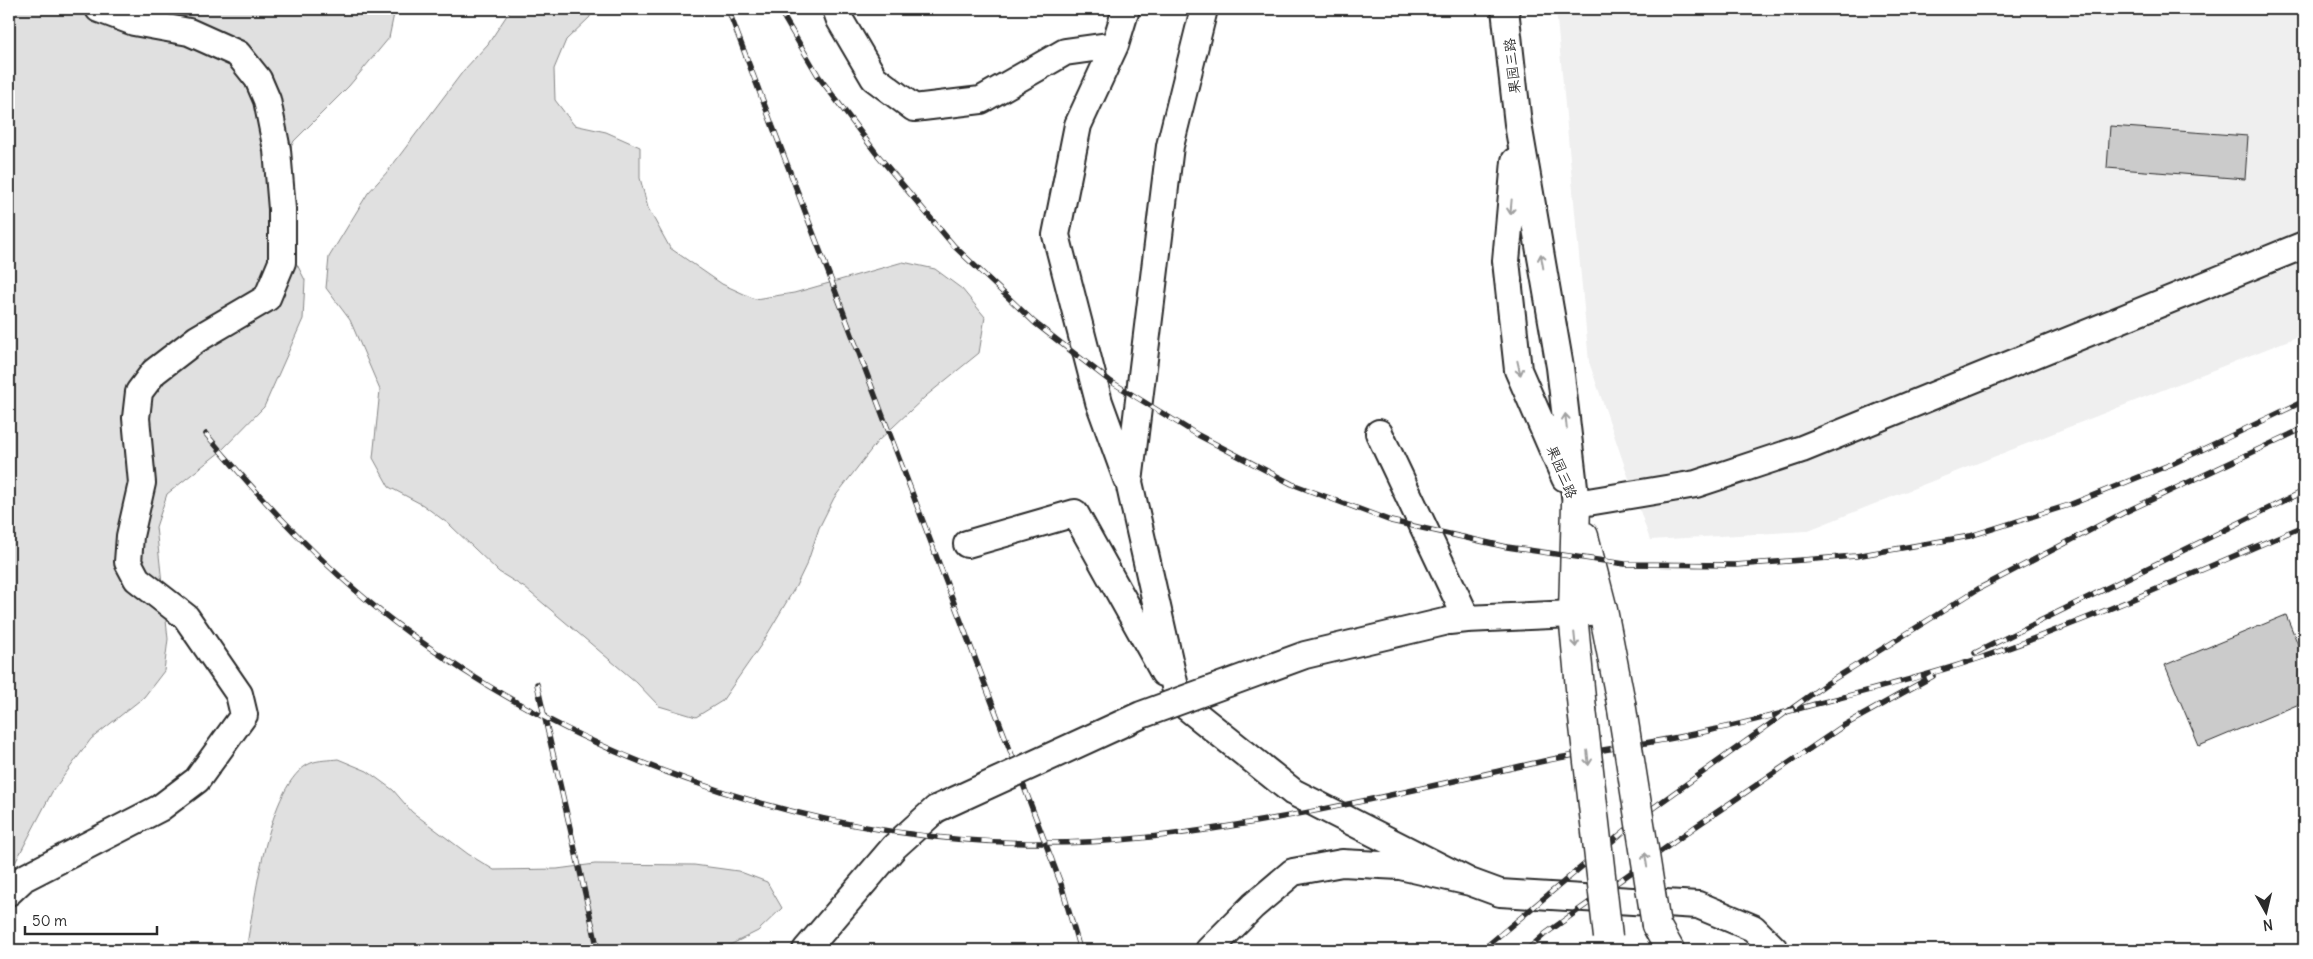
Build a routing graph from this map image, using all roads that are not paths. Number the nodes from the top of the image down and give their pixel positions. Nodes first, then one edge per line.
1 (99, 9) edge
2 (836, 9) edge
3 (1126, 9) edge
4 (1204, 9) edge
5 (1505, 9) edge
6 (1115, 45) junction
7 (1518, 124) junction
8 (2304, 245) edge
9 (1379, 433) dead end
10 (1128, 482) junction
11 (1576, 504) junction
12 (967, 544) dead end
13 (1603, 610) junction
14 (1573, 614) junction
15 (1456, 621) junction
16 (1178, 700) junction
17 (1470, 882) junction
18 (9, 892) edge
19 (1607, 944) edge
20 (806, 950) edge
21 (1209, 950) edge
22 (1670, 950) edge
23 (1775, 950) edge

1 - 18 street
2 - 6 street
3 - 6 street
4 - 10 street
5 - 7 street, 果园三路
6 - 10 street
11 -> 7 street, 果园三路
7 -> 11 street, 果园三路
8 - 11 street
9 - 15 street
10 - 16 street
11 - 13 main road
11 - 14 main road
12 - 16 street
13 - 14 street
22 -> 13 main road, bridge
14 - 15 street
14 -> 19 main road, bridge
15 - 20 street, bridge
16 - 17 street
17 - 21 street
17 - 23 street

